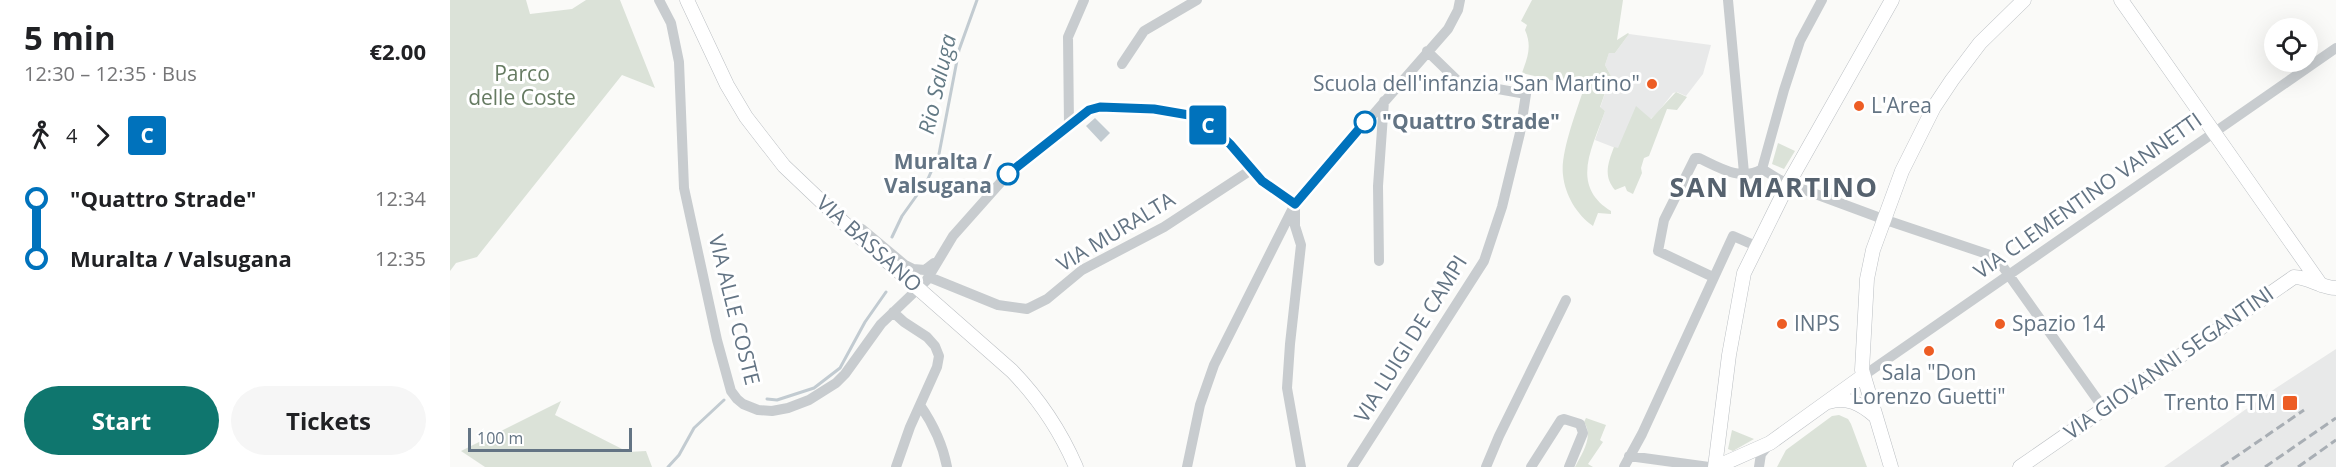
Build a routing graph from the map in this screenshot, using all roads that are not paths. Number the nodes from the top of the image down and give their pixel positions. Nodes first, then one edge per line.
1 (659, 0) edge
2 (687, 0) edge
3 (1084, 0) edge
4 (1197, 0) edge
5 (1460, 0) edge
6 (1728, 0) edge
7 (1822, 0) edge
8 (1892, 0) edge
9 (2024, 0) edge
10 (2121, 0) edge
11 (2336, 48) edge
12 (1427, 51) junction
13 (1122, 64) dead end
14 (1384, 101) junction
15 (1069, 125) junction
16 (2214, 131) junction
17 (1762, 169) junction
18 (1251, 170) junction
19 (1744, 173) junction
20 (1788, 184) junction
21 (1295, 204) junction
22 (1883, 219) junction
23 (845, 224) junction
24 (1756, 246) junction
25 (941, 253) junction
26 (1379, 261) dead end
27 (2009, 274) junction
28 (929, 277) junction
29 (1713, 277) junction
30 (2329, 287) edge
31 (919, 289) junction
32 (1566, 300) dead end
33 (893, 312) junction
34 (1863, 376) junction
35 (920, 405) junction
36 (1819, 407) junction
37 (2104, 409) junction
38 (1875, 416) junction
39 (1770, 443) junction
40 (1625, 464) edge
41 (896, 467) edge
42 (947, 467) edge
43 (1076, 467) edge
44 (1187, 467) edge
45 (1301, 467) edge
46 (1352, 467) edge
47 (1486, 467) edge
48 (1531, 467) edge
49 (1569, 467) edge
50 (1709, 467) edge
51 (1715, 467) edge
52 (1759, 467) edge
53 (1891, 467) edge
54 (2020, 467) edge

1 - 33 street, VIA ALLE COSTE
2 - 23 main road, VIA BASSANO
3 - 15 street
4 - 13 street
5 - 12 street
6 - 19 street
7 - 17 street
8 - 20 main road
9 - 22 main road
10 - 16 main road
11 - 16 street, VIA CLEMENTINO VANNETTI
12 - 14 street
12 - 46 street, VIA LUIGI DE CAMPI
14 - 21 street
14 - 26 street
15 - 18 street
15 - 25 street
16 - 27 street, VIA CLEMENTINO VANNETTI
16 - 30 main road
17 - 19 street
17 - 20 street
18 - 21 street
18 - 28 street, VIA MURALTA
19 - 29 street
20 - 22 street
20 - 24 main road
21 - 44 street
21 - 45 street
22 - 27 street
22 - 34 main road
23 - 25 street
23 - 31 main road, VIA BASSANO
24 - 29 street
24 - 51 main road
25 - 28 street
27 - 34 street, VIA CLEMENTINO VANNETTI
27 - 37 street
28 - 31 street
29 - 40 street
30 - 37 main road, VIA GIOVANNI SEGANTINI
31 - 33 street, VIA ALLE COSTE
31 - 43 main road, VIA BASSANO
32 - 47 street
33 - 35 street
34 - 36 main road
34 - 38 main road
35 - 41 street
35 - 42 street
36 - 38 main road
36 - 39 main road
37 - 54 main road, VIA GIOVANNI SEGANTINI
38 - 53 main road
39 - 51 main road
39 - 52 street
40 - 50 street
48 - 49 street

